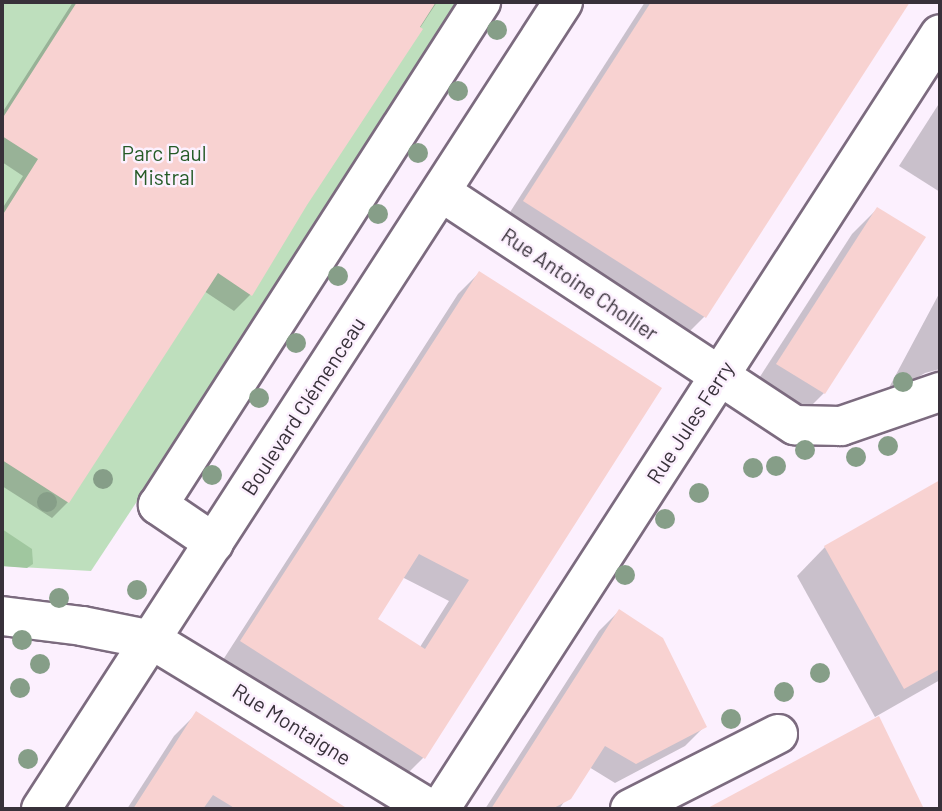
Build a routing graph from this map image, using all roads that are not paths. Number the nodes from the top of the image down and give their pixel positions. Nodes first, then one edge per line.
1 (481, 2) edge
2 (563, 2) edge
3 (940, 34) edge
4 (441, 192) junction
5 (720, 376) junction
6 (940, 392) edge
7 (214, 543) junction
8 (2, 616) edge
9 (152, 640) junction
10 (778, 734) dead end
11 (41, 809) edge
12 (430, 809) edge
13 (440, 809) edge
14 (629, 809) edge

1 - 7 street
2 - 4 street, Boulevard Clémenceau
3 - 5 street, Rue Jules Ferry
4 - 5 street, Rue Antoine Chollier
4 - 7 street, Boulevard Clémenceau
5 - 6 street, Rue Antoine Chollier
5 - 13 street, Rue Jules Ferry
7 - 9 street, Boulevard Clémenceau
8 - 9 street
9 - 11 street, Boulevard Clémenceau
9 - 12 street, Rue Montaigne
10 - 14 street

